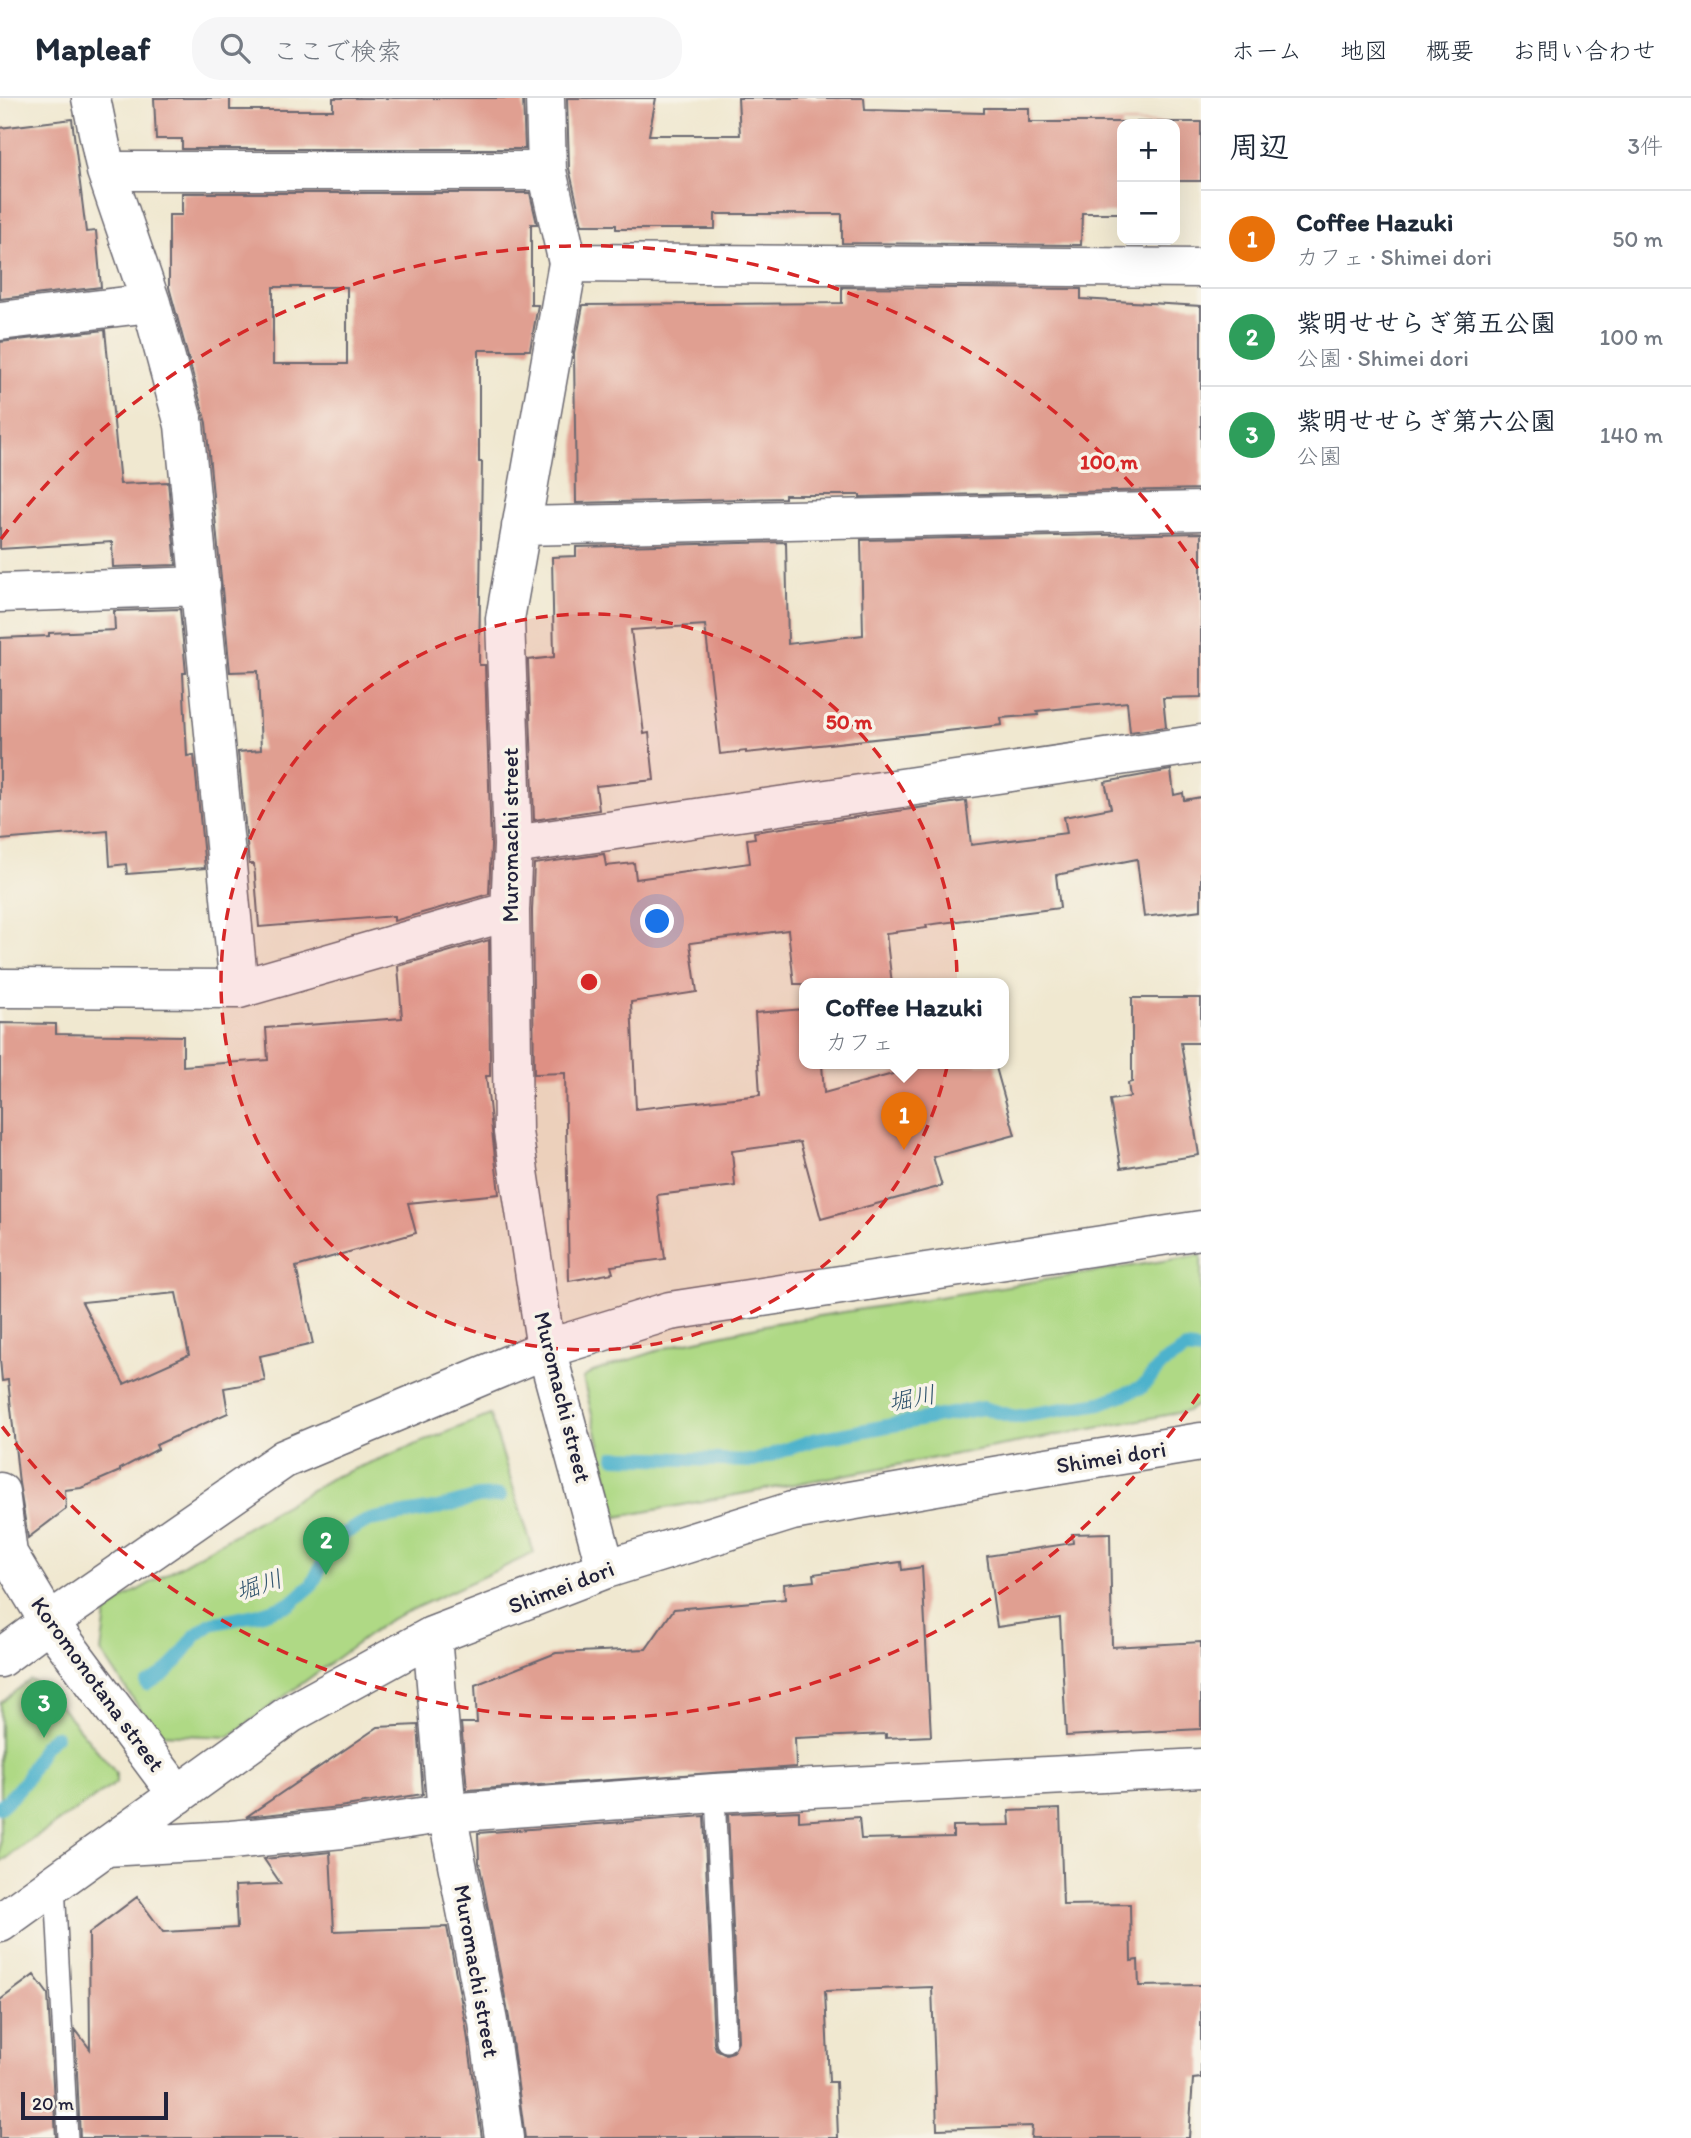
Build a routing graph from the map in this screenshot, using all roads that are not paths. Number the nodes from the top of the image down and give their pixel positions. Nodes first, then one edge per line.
1 (91, 98) edge
2 (545, 98) edge
3 (106, 171) junction
4 (547, 171) junction
5 (568, 263) junction
6 (1201, 268) edge
7 (151, 303) junction
8 (0, 321) edge
9 (1201, 511) edge
10 (521, 526) junction
11 (201, 586) junction
12 (0, 593) edge
13 (1201, 744) edge
14 (513, 845) junction
15 (510, 911) junction
16 (0, 988) edge
17 (239, 989) junction
18 (1201, 1230) edge
19 (546, 1349) junction
20 (1201, 1442) edge
21 (0, 1492) edge
22 (607, 1569) junction
23 (49, 1622) junction
24 (432, 1636) junction
25 (0, 1658) edge
26 (1201, 1768) edge
27 (715, 1793) junction
28 (178, 1795) junction
29 (447, 1813) junction
30 (106, 1847) junction
31 (55, 1884) junction
32 (0, 1923) edge
33 (726, 2042) dead end
34 (68, 2138) edge
35 (504, 2138) edge

1 - 3 street
2 - 4 street, Muromachi street
3 - 4 street
3 - 7 street
4 - 5 street, Muromachi street
5 - 6 street
5 - 10 street, Muromachi street
7 - 8 street
7 - 11 street
9 - 10 street
10 - 14 street, Muromachi street
11 - 12 street
11 - 17 street
13 - 14 street
14 - 15 street, Muromachi street
15 - 17 street
15 - 19 street, Muromachi street
16 - 17 street
18 - 19 street
19 - 22 street, Muromachi street
19 - 23 street
20 - 22 street, Shimei dori
21 - 23 street, Koromonotana street
22 - 24 street, Shimei dori
23 - 25 street
23 - 28 street, Koromonotana street
24 - 28 street, Shimei dori
24 - 29 street, Muromachi street
26 - 27 street
27 - 29 street
27 - 33 lane
28 - 30 street, Shimei dori
29 - 30 street
29 - 35 street, Muromachi street
30 - 31 street, Shimei dori
31 - 32 street, Shimei dori
31 - 34 lane

